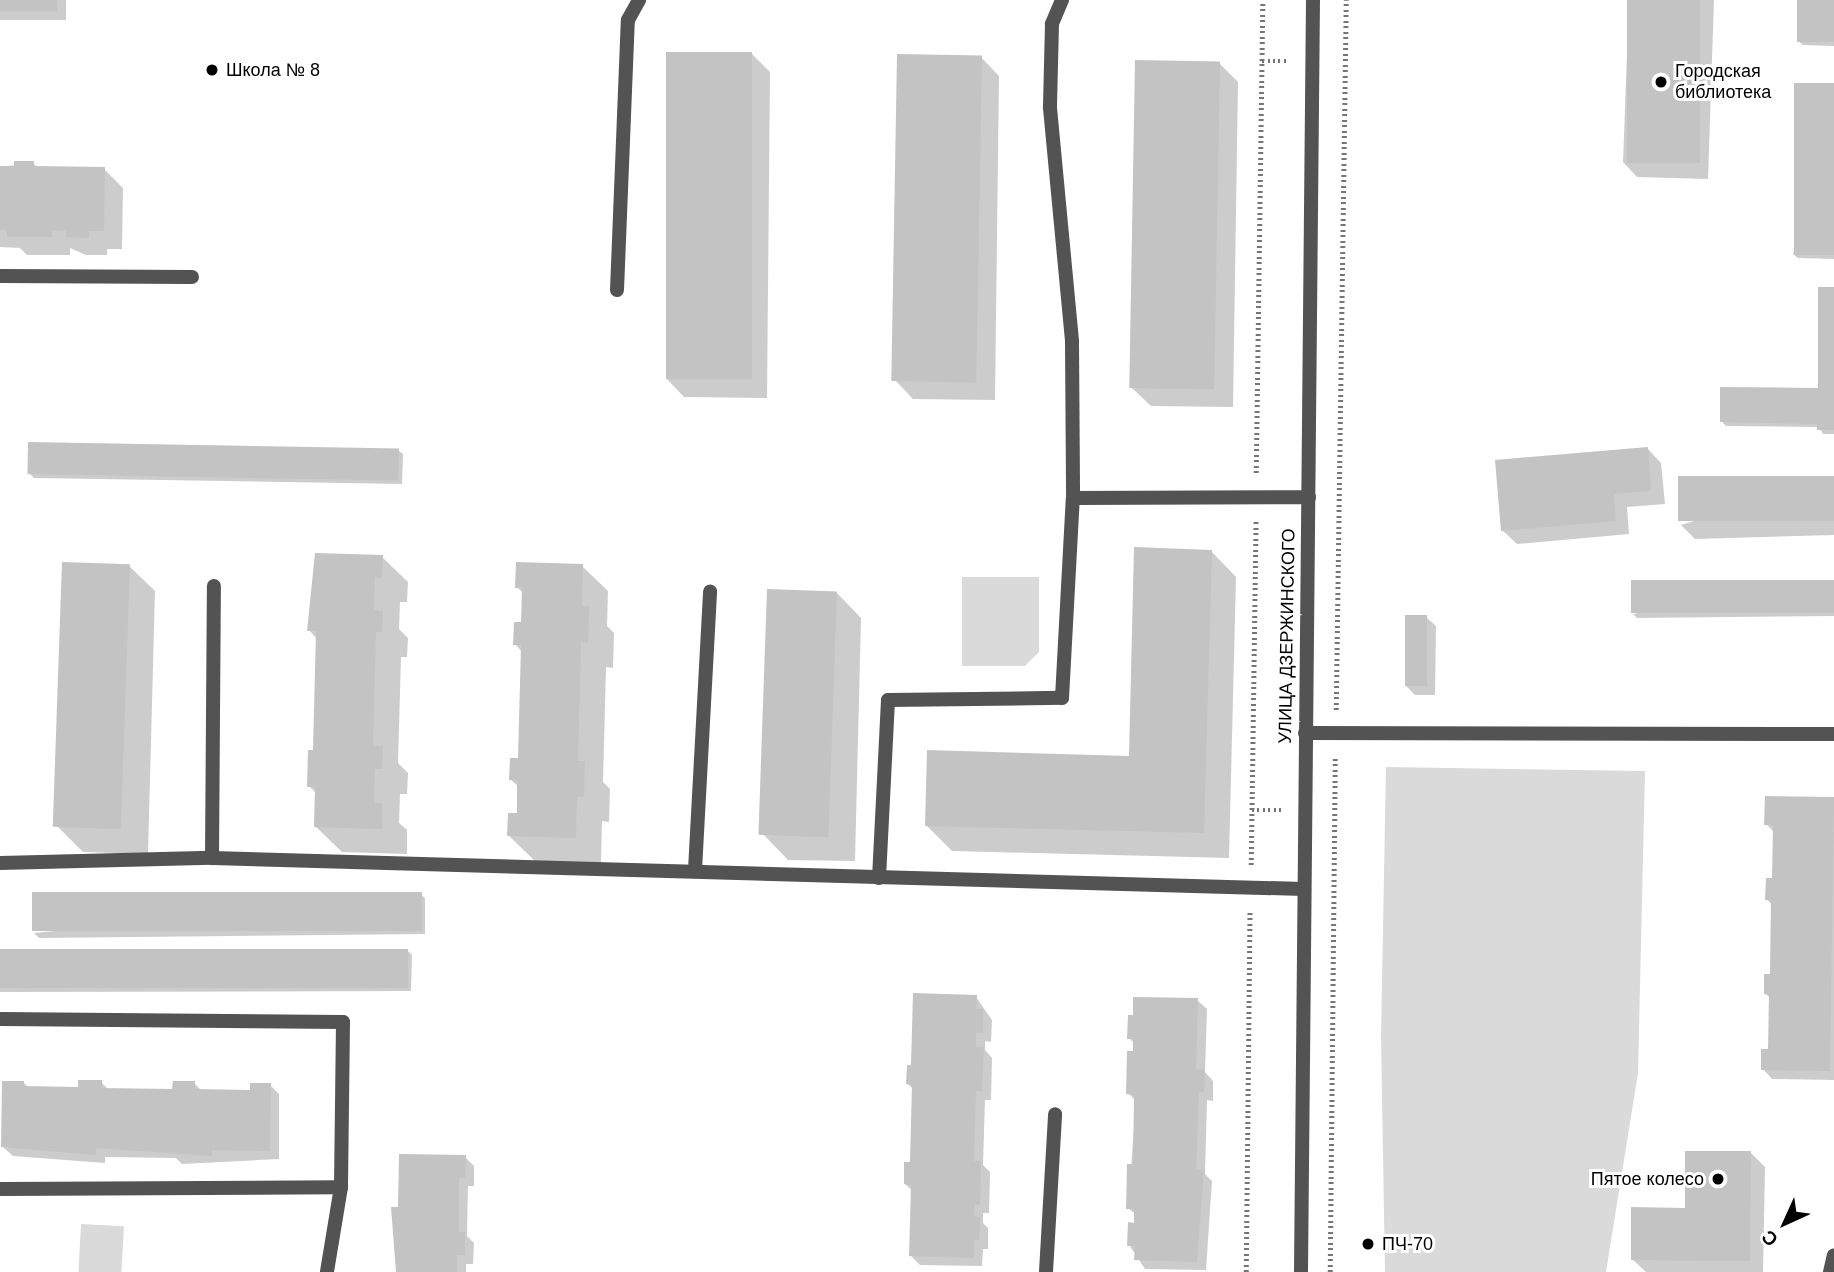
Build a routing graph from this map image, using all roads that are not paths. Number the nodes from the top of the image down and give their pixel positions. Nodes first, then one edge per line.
1 (639, 0) edge
2 (1062, 0) edge
3 (1313, 0) edge
4 (0, 276) edge
5 (192, 277) dead end
6 (617, 290) dead end
7 (1309, 497) junction
8 (1073, 498) junction
9 (214, 586) dead end
10 (710, 591) dead end
11 (1305, 733) junction
12 (1834, 734) edge
13 (212, 858) junction
14 (0, 863) edge
15 (695, 870) junction
16 (879, 878) junction
17 (1304, 889) junction
18 (0, 1019) edge
19 (1055, 1114) dead end
20 (341, 1187) junction
21 (0, 1189) edge
22 (1834, 1255) edge
23 (327, 1272) edge
24 (1046, 1272) edge
25 (1301, 1272) edge
26 (1830, 1272) edge

1 - 6 street
2 - 8 street
3 - 7 street, УЛИЦА ДЗЕРЖИНСКОГО
4 - 5 street
7 - 8 street
7 - 11 street, УЛИЦА ДЗЕРЖИНСКОГО
8 - 16 street
9 - 13 street
10 - 15 street
11 - 12 street
11 - 17 street, УЛИЦА ДЗЕРЖИНСКОГО
13 - 14 street
13 - 15 street
15 - 16 street
16 - 17 street
17 - 25 street, УЛИЦА ДЗЕРЖИНСКОГО
18 - 20 street
19 - 24 street
20 - 21 street
20 - 23 street
22 - 26 street

